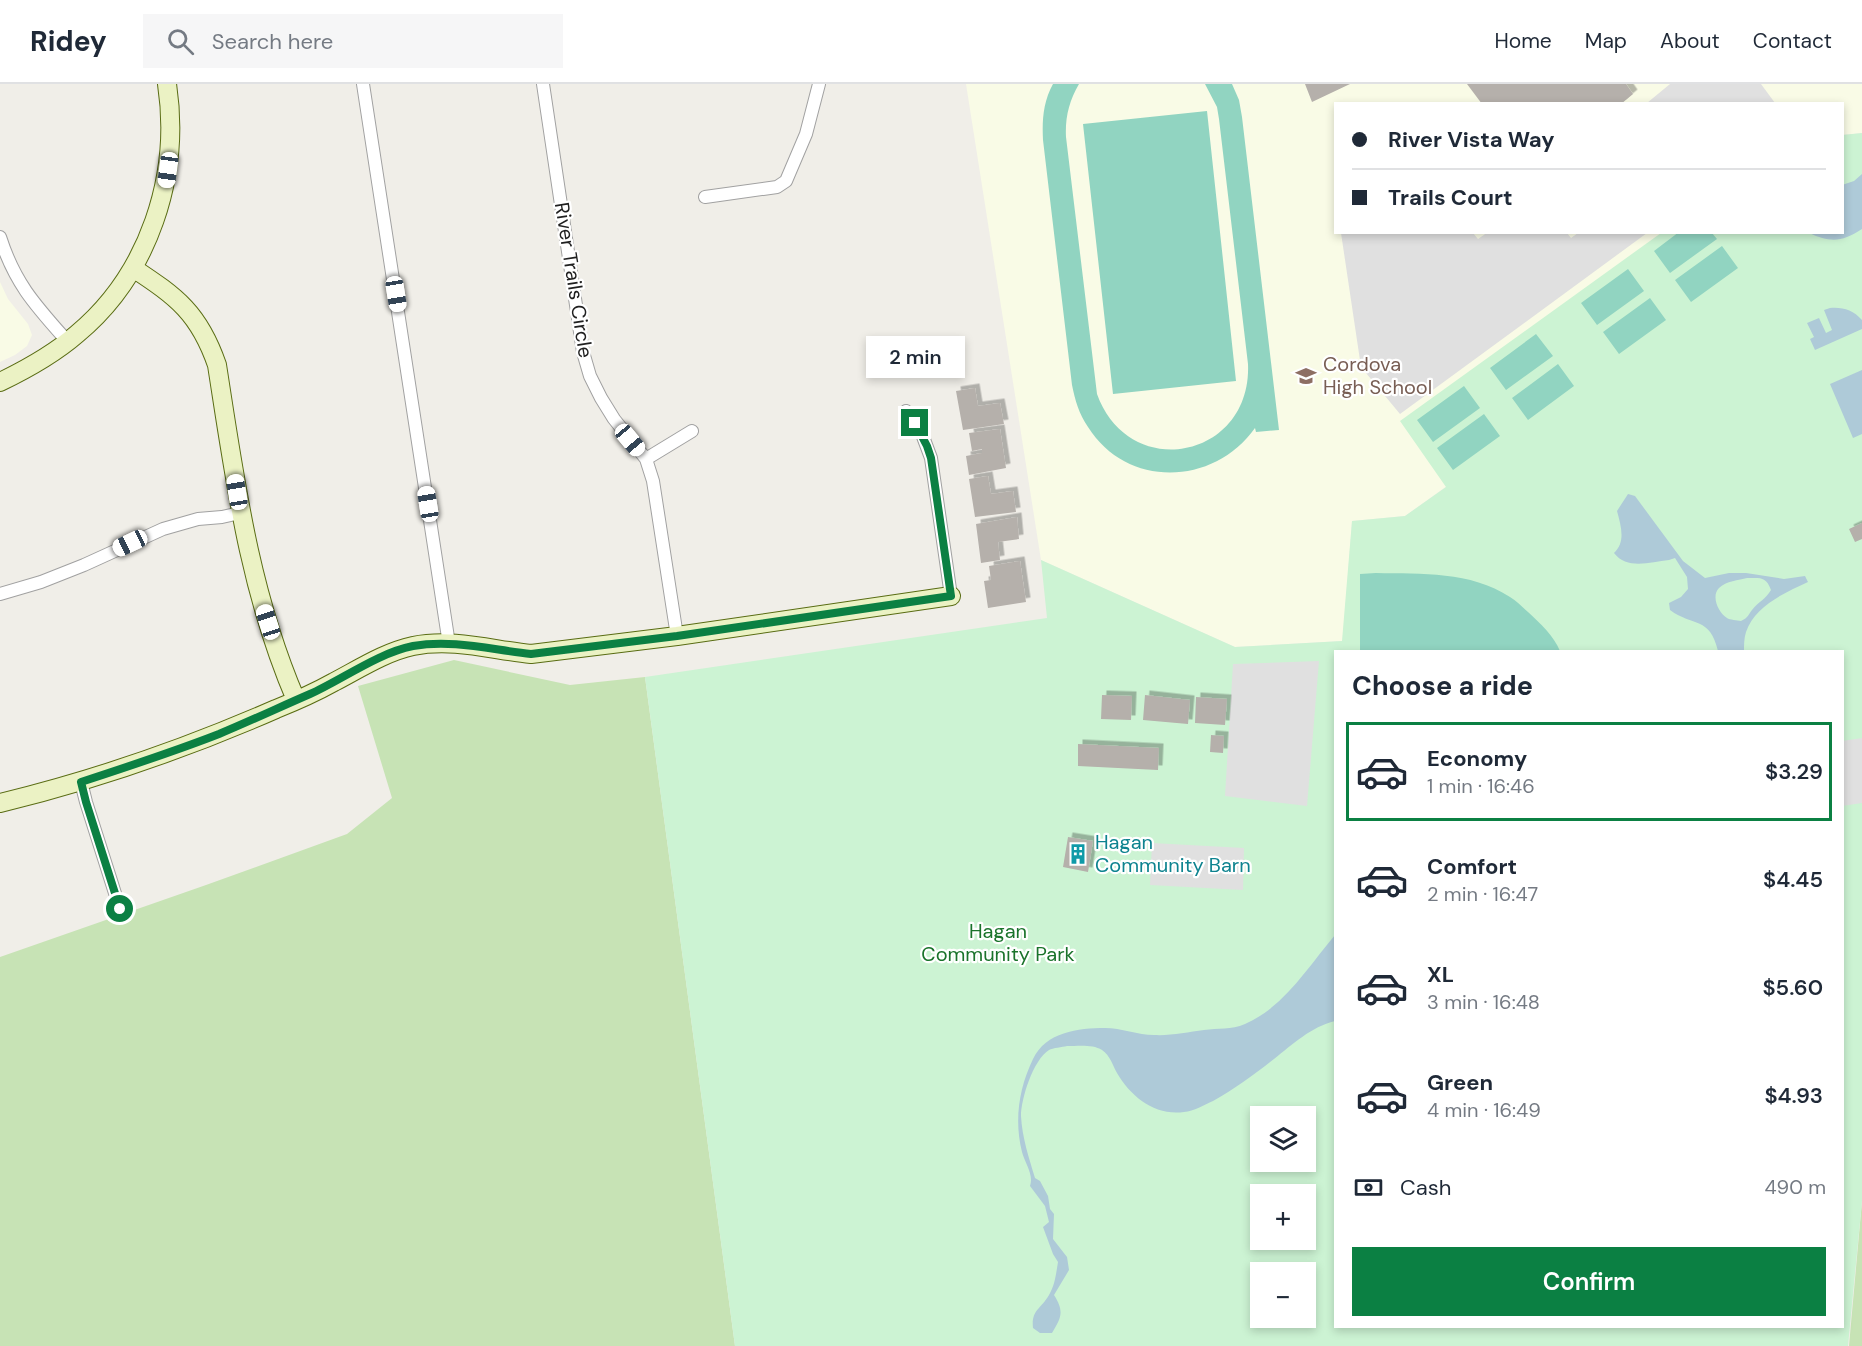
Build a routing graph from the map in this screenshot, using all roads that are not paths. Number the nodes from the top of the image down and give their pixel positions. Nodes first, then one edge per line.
1 (167, 84) edge
2 (363, 84) edge
3 (543, 84) edge
4 (819, 84) edge
5 (705, 197) dead end
6 (0, 237) edge
7 (133, 268) junction
8 (68, 342) junction
9 (0, 382) edge
10 (906, 411) dead end
11 (692, 430) dead end
12 (646, 459) junction
13 (240, 513) junction
14 (0, 594) edge
15 (951, 596) joint
16 (677, 636) junction
17 (449, 644) junction
18 (296, 700) junction
19 (81, 782) junction
20 (0, 803) edge
21 (120, 909) dead end

1 - 7 street
2 - 17 street
3 - 12 street, River Trails Circle
4 - 5 street
6 - 8 street
7 - 8 street
7 - 13 street
8 - 9 street
10 - 15 street
11 - 12 street
12 - 16 street, River Trails Circle
13 - 14 street
13 - 18 street
15 - 16 street
16 - 17 street
17 - 18 street
18 - 19 street
19 - 20 street
19 - 21 street

